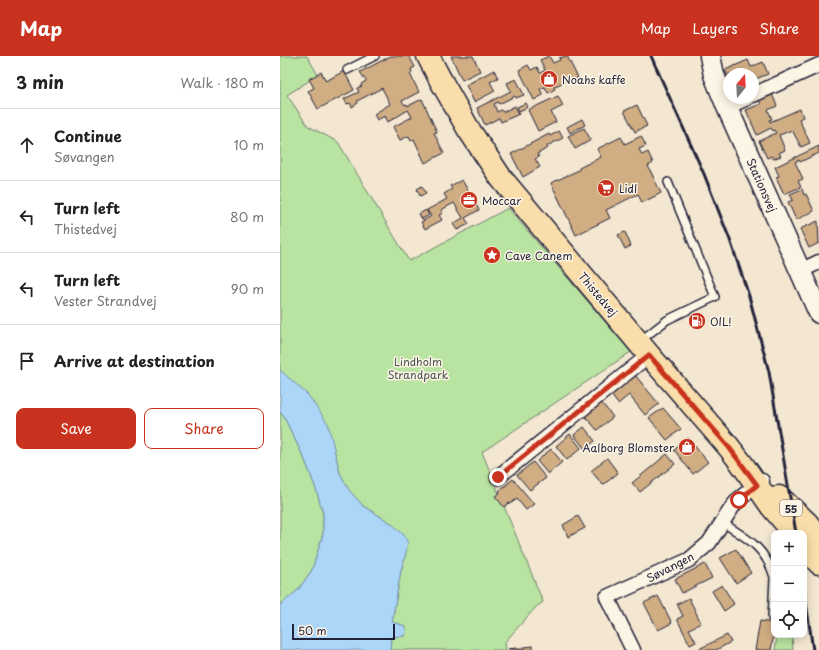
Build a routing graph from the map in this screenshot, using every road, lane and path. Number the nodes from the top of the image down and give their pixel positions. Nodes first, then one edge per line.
1 (375, 56) edge
2 (428, 56) edge
3 (710, 56) edge
4 (819, 65) edge
5 (347, 70) dead end
6 (759, 92) edge
7 (734, 104) edge
8 (727, 107) junction
9 (668, 182) dead end
10 (819, 262) edge
11 (800, 271) junction
12 (819, 313) edge
13 (644, 349) junction
14 (498, 477) dead end
15 (759, 483) junction
16 (723, 523) junction
17 (791, 530) edge
18 (819, 538) edge
19 (807, 549) edge
20 (819, 563) edge
21 (771, 568) edge
22 (632, 650) edge

1 - 5 lane
2 - 13 main road, Thistedvej / 55
3 - 8 street, Stationsvej
4 - 6 street
7 - 8 street
8 - 11 street, Stationsvej
9 - 13 lane
10 - 11 street
11 - 12 street, Stationsvej
13 - 14 street
13 - 15 main road, Thistedvej / 55
15 - 16 street, Søvangen
15 - 17 main road, Thistedvej / 55
15 - 18 main road, Thistedvej / 55
16 - 21 lane
16 - 22 street, Søvangen
19 - 20 main road

